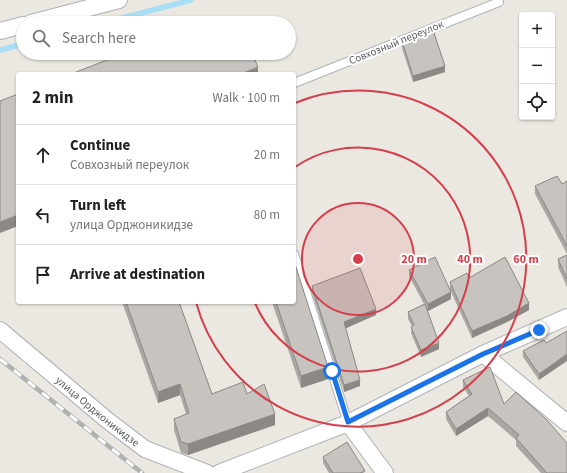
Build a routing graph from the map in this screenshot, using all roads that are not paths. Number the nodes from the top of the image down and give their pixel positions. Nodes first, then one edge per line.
1 (118, 0) edge
2 (499, 2) dead end
3 (58, 16) edge
4 (16, 27) edge
5 (0, 31) edge
6 (296, 82) edge
7 (296, 260) edge
8 (567, 317) edge
9 (0, 330) edge
10 (483, 354) junction
11 (348, 422) junction
12 (567, 423) edge
13 (208, 473) edge
14 (219, 473) edge
15 (385, 473) edge

1 - 3 street
2 - 6 lane, Совхозный переулок
4 - 5 street
7 - 11 lane
8 - 10 street
9 - 13 street, улица Орджоникидзе
10 - 11 street
10 - 12 street
11 - 14 street
11 - 15 street

